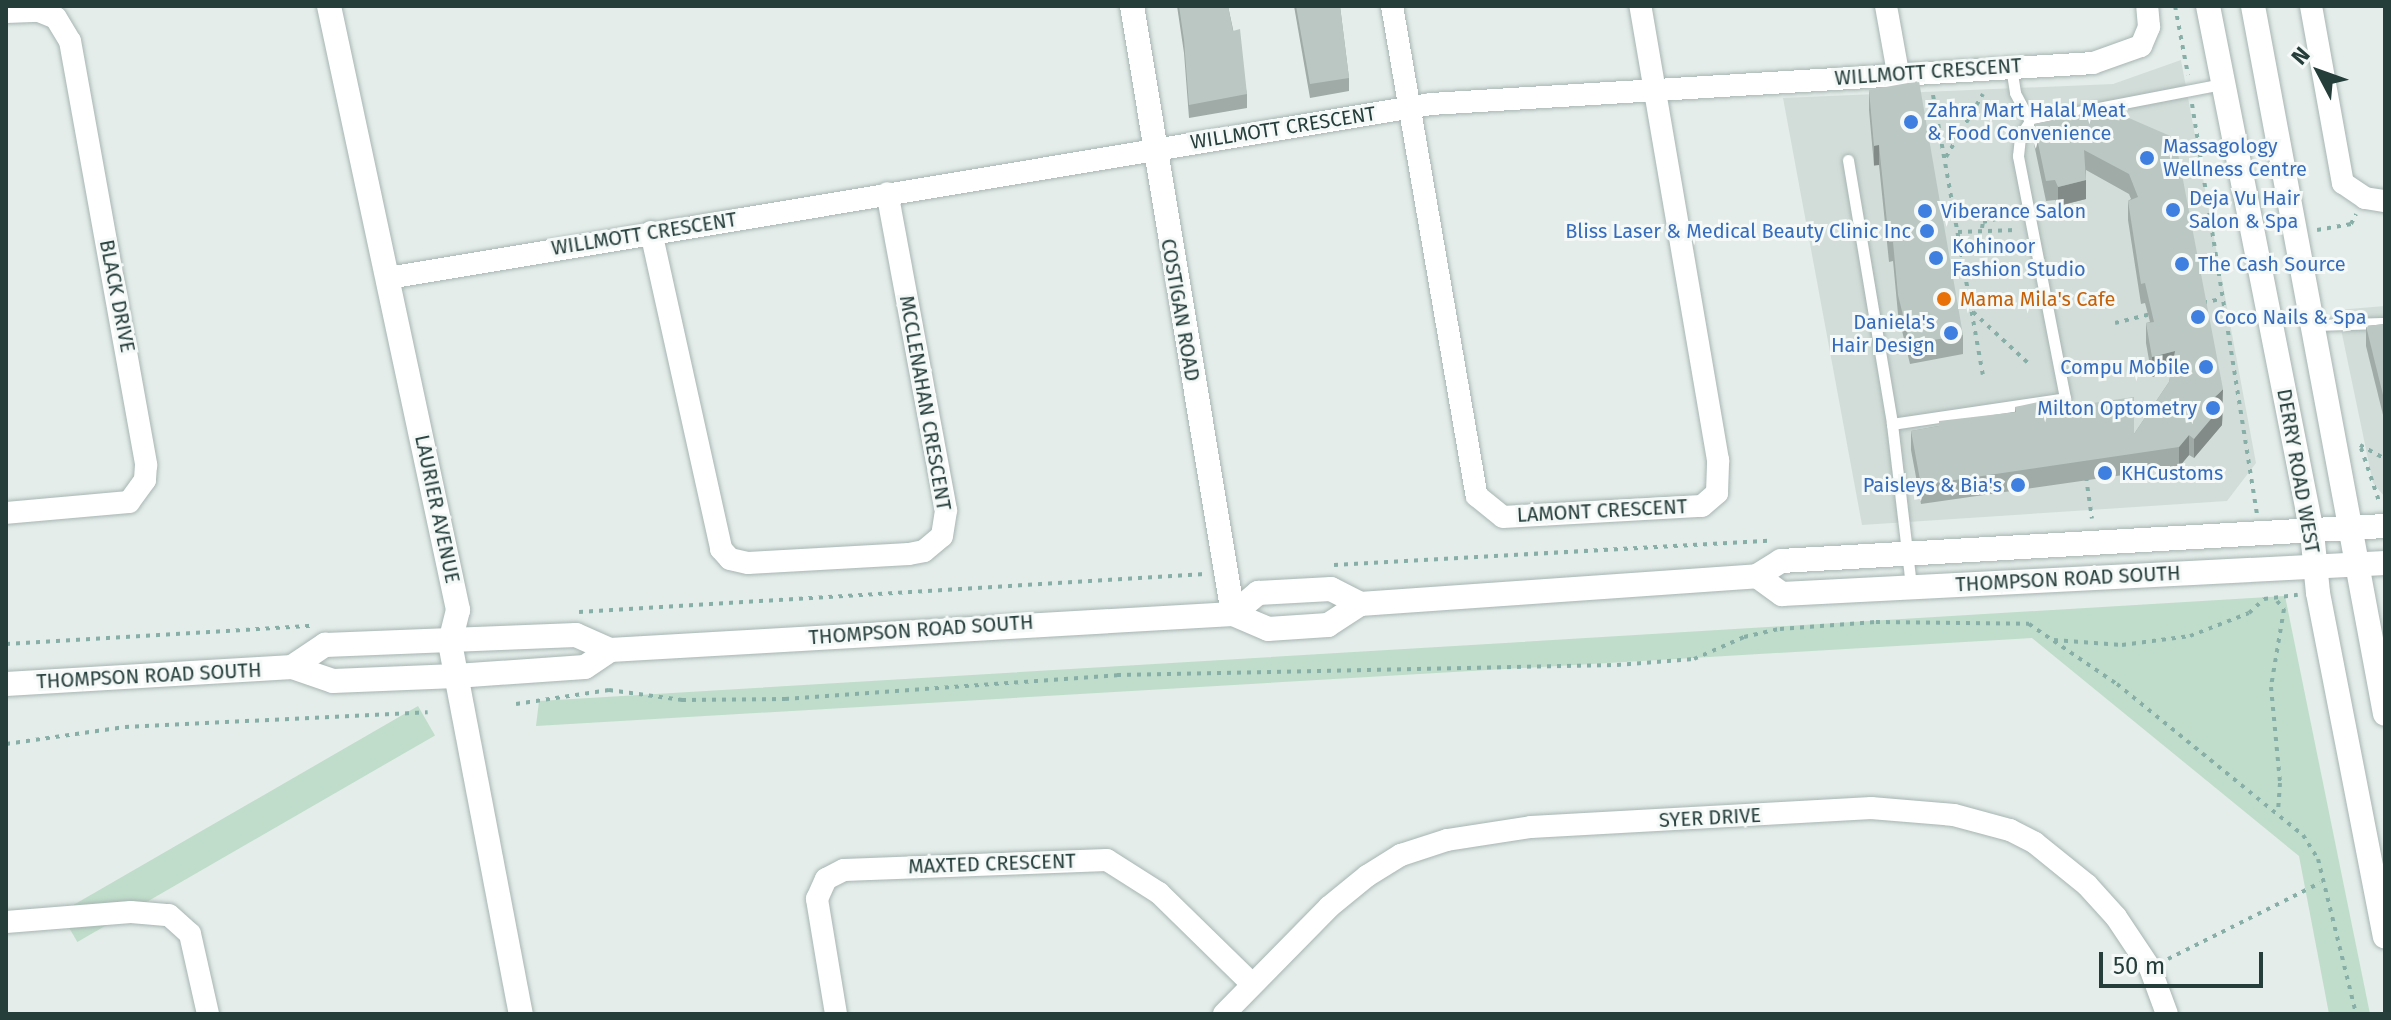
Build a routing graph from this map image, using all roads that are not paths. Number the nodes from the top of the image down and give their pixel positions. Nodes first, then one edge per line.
1 (329, 6) edge
2 (1132, 6) edge
3 (1392, 6) edge
4 (1640, 6) edge
5 (1886, 6) edge
6 (2147, 6) edge
7 (2208, 6) edge
8 (2253, 6) edge
9 (2311, 6) edge
10 (6, 12) edge
11 (2011, 67) junction
12 (1898, 73) junction
13 (2222, 84) junction
14 (1655, 90) junction
15 (1407, 107) junction
16 (2030, 121) junction
17 (1153, 149) junction
18 (1848, 160) dead end
19 (887, 193) junction
20 (2375, 200) edge
21 (651, 232) junction
22 (388, 278) junction
23 (2385, 323) edge
24 (2312, 325) junction
25 (1892, 424) junction
26 (6, 513) edge
27 (2385, 526) edge
28 (2349, 527) junction
29 (2312, 532) junction
30 (1906, 555) junction
31 (2385, 563) edge
32 (2356, 565) junction
33 (2316, 566) junction
34 (1757, 576) junction
35 (1911, 586) junction
36 (1360, 604) junction
37 (1233, 614) junction
38 (450, 643) junction
39 (610, 650) junction
40 (292, 667) junction
41 (456, 676) junction
42 (6, 684) edge
43 (2385, 714) edge
44 (6, 922) edge
45 (2385, 937) edge
46 (1252, 984) junction
47 (208, 1014) edge
48 (521, 1014) edge
49 (836, 1014) edge
50 (1224, 1014) edge
51 (2167, 1014) edge

1 - 22 main road, LAURIER AVENUE
2 - 17 main road, COSTIGAN ROAD
3 - 15 street, LAMONT CRESCENT
4 - 14 street, LAMONT CRESCENT
5 - 12 street
6 - 11 street, WILLMOTT CRESCENT
7 - 13 main road, DERRY ROAD WEST
8 - 24 main road, DERRY ROAD WEST
9 - 20 street
10 - 26 street, BLACK DRIVE
11 - 12 street, WILLMOTT CRESCENT
11 - 16 lane
12 - 14 street, WILLMOTT CRESCENT
13 - 16 lane
13 - 29 main road, DERRY ROAD WEST
14 - 15 street, WILLMOTT CRESCENT
14 - 15 street, LAMONT CRESCENT
15 - 17 street, WILLMOTT CRESCENT
16 - 25 lane
17 - 19 street, WILLMOTT CRESCENT
17 - 37 main road, COSTIGAN ROAD
18 - 25 lane
19 - 21 street, WILLMOTT CRESCENT
19 - 21 street, MCCLENAHAN CRESCENT
21 - 22 street, WILLMOTT CRESCENT
22 - 38 main road, LAURIER AVENUE
23 - 24 lane
24 - 28 main road, DERRY ROAD WEST
25 - 30 lane
27 - 28 main road, THOMPSON ROAD SOUTH
28 - 29 main road, THOMPSON ROAD SOUTH
28 - 32 main road, DERRY ROAD WEST
29 - 30 main road, THOMPSON ROAD SOUTH
29 - 33 main road, DERRY ROAD WEST
30 - 34 main road, THOMPSON ROAD SOUTH
30 - 35 lane
31 - 32 main road, THOMPSON ROAD SOUTH
32 - 33 main road, THOMPSON ROAD SOUTH
32 - 43 main road, DERRY ROAD WEST
33 - 35 main road, THOMPSON ROAD SOUTH
33 - 45 main road, DERRY ROAD WEST
34 - 35 main road, THOMPSON ROAD SOUTH
34 - 36 main road, THOMPSON ROAD SOUTH
36 - 37 main road, THOMPSON ROAD SOUTH
36 - 37 main road, THOMPSON ROAD SOUTH
37 - 39 main road, THOMPSON ROAD SOUTH
38 - 39 main road, THOMPSON ROAD SOUTH
38 - 40 main road, THOMPSON ROAD SOUTH
38 - 41 main road, LAURIER AVENUE
39 - 41 main road, THOMPSON ROAD SOUTH
40 - 41 main road, THOMPSON ROAD SOUTH
40 - 42 main road, THOMPSON ROAD SOUTH
41 - 48 main road, LAURIER AVENUE
44 - 47 street
46 - 49 street, MAXTED CRESCENT
46 - 50 street, SYER DRIVE
46 - 51 street, SYER DRIVE

